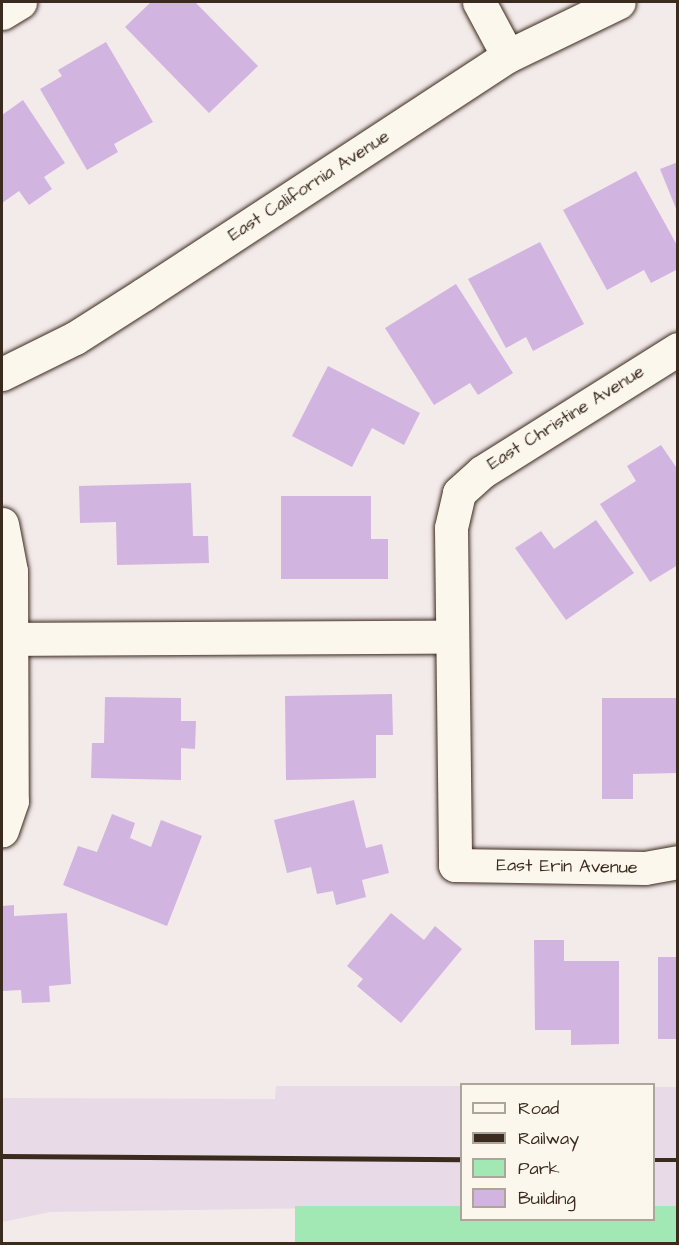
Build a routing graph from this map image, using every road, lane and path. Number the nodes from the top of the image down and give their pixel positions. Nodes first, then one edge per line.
1 (20, 2) edge
2 (479, 2) edge
3 (619, 2) edge
4 (2, 13) edge
5 (508, 56) junction
6 (678, 349) edge
7 (2, 374) edge
8 (2, 524) edge
9 (452, 637) junction
10 (12, 639) junction
11 (2, 830) edge
12 (678, 862) edge

1 - 4 street
2 - 5 street
3 - 5 street, East California Avenue
5 - 7 street, East California Avenue
6 - 9 street, East Christine Avenue
8 - 10 street
9 - 10 street
9 - 12 street, East Erin Avenue
10 - 11 street

